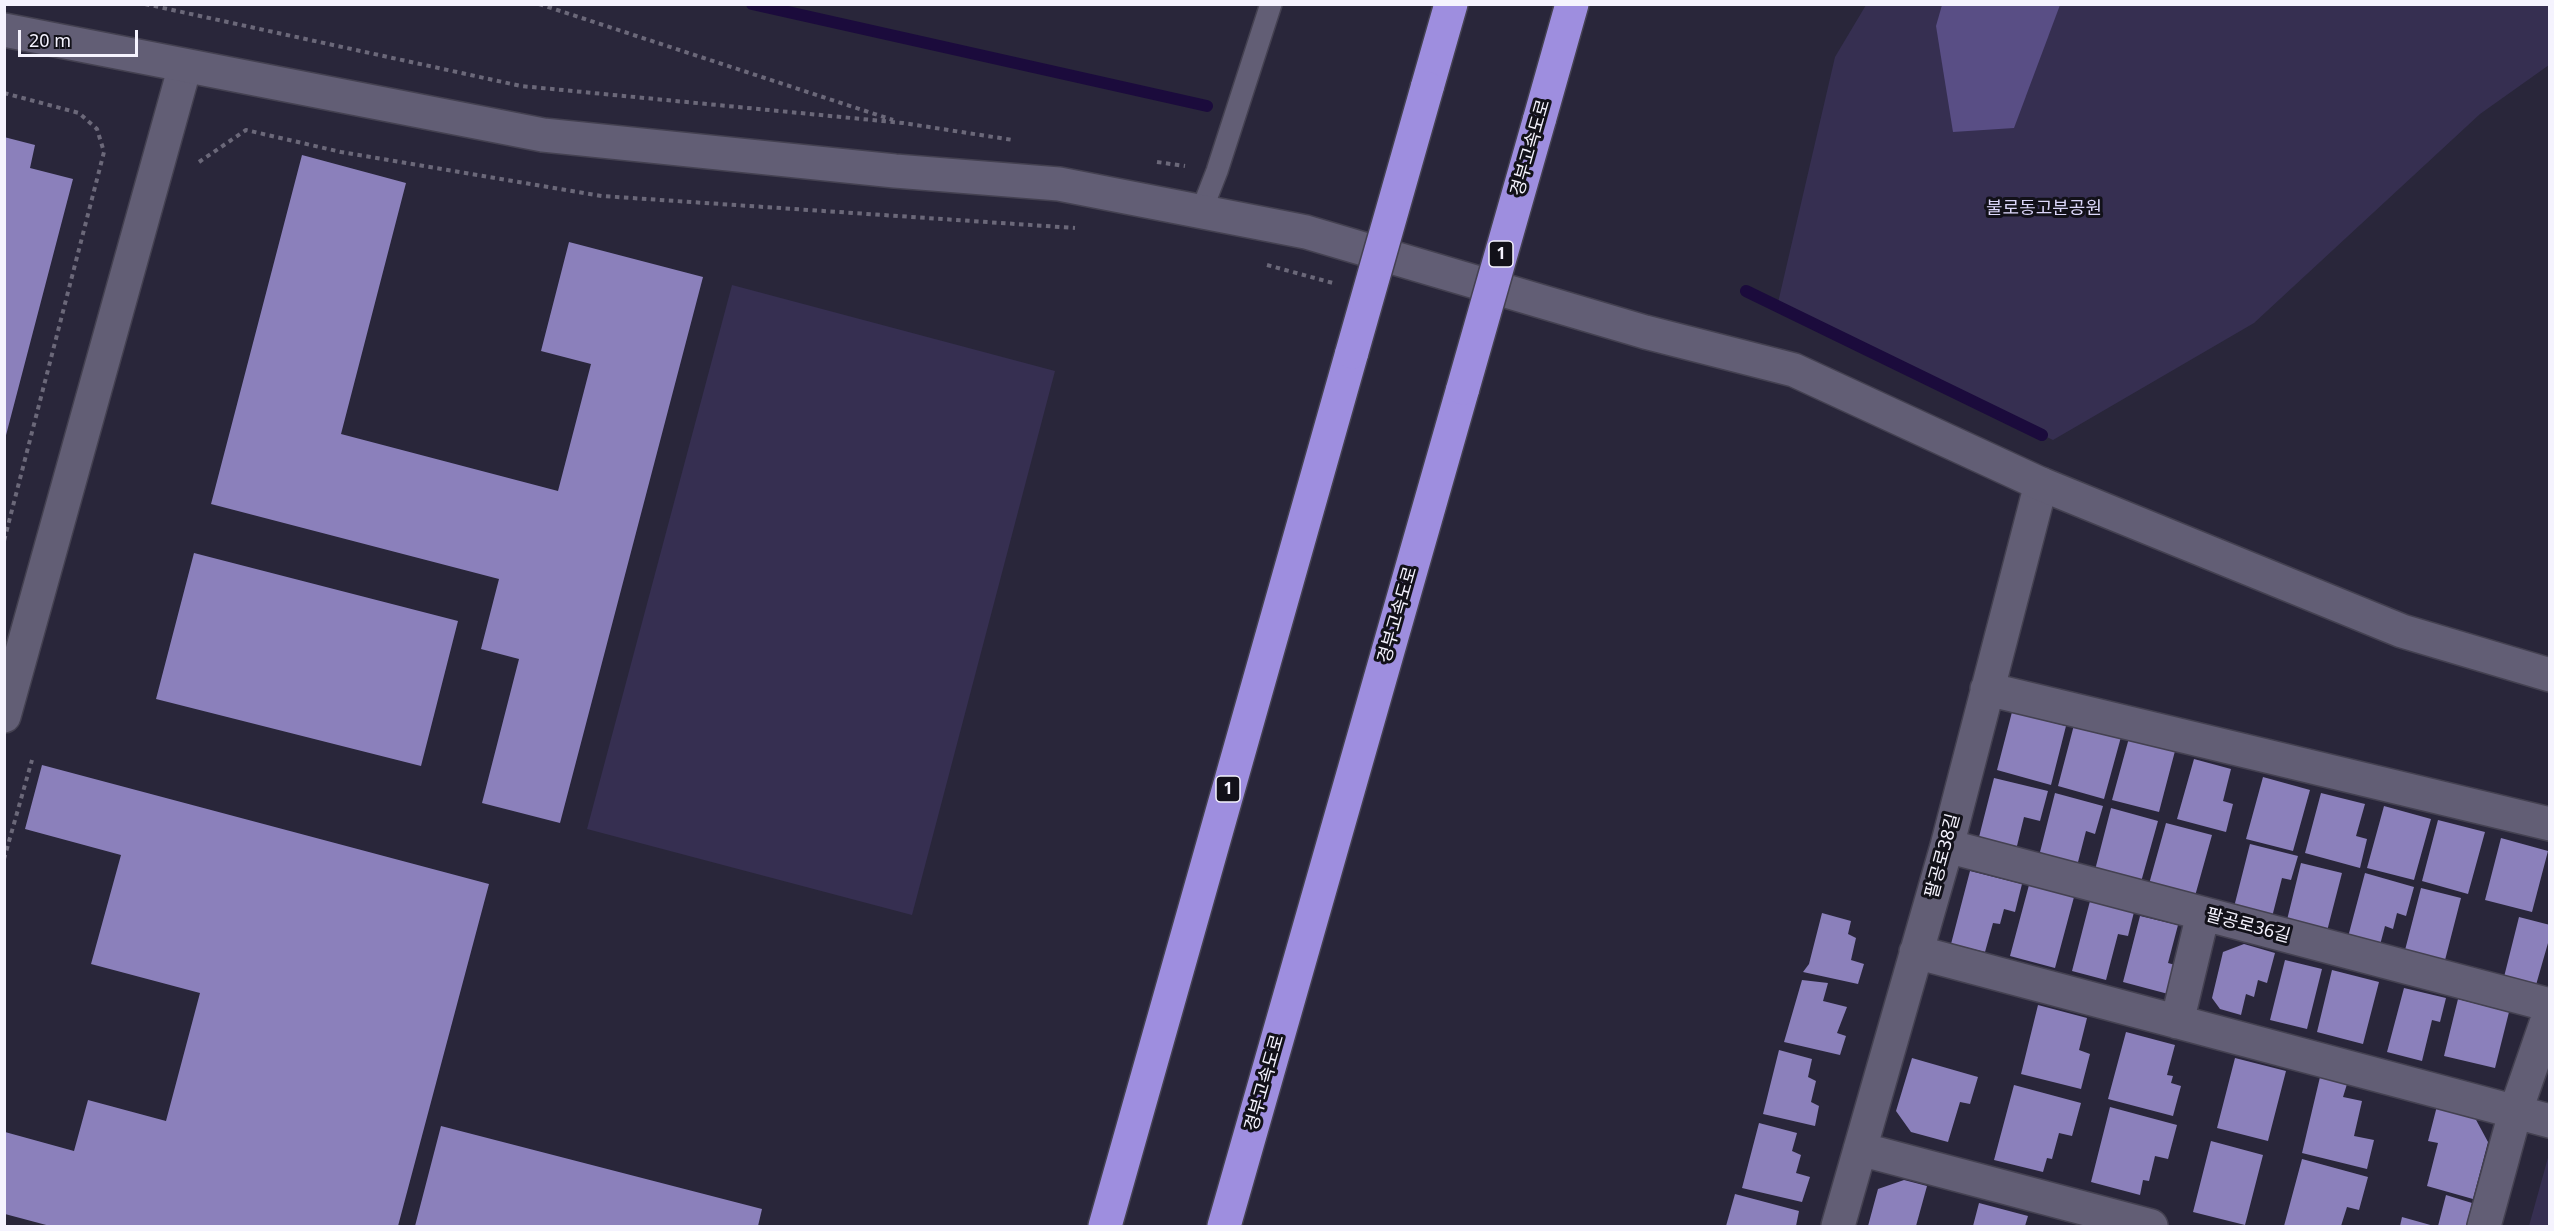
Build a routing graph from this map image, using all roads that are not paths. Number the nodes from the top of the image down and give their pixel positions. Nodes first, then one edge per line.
1 (1271, 4) edge
2 (1450, 4) edge
3 (1572, 4) edge
4 (4, 30) edge
5 (185, 66) junction
6 (1201, 212) junction
7 (2041, 484) junction
8 (2550, 675) edge
9 (1987, 689) junction
10 (4, 716) edge
11 (2550, 824) edge
12 (1947, 846) junction
13 (2203, 914) junction
14 (1916, 952) junction
15 (2550, 1005) edge
16 (2550, 1012) edge
17 (2176, 1022) junction
18 (2515, 1113) junction
19 (2550, 1121) edge
20 (1860, 1149) junction
21 (1105, 1227) edge
22 (1224, 1227) edge
23 (1838, 1227) edge
24 (2151, 1227) edge
25 (2484, 1227) edge

1 - 6 lane
2 - 21 highway, 1, bridge
3 - 22 highway, 경부고속도로 / 1, bridge
4 - 5 street
5 - 6 street
5 - 10 street
6 - 7 street
7 - 8 street
7 - 9 street, 팔공로38길
9 - 11 street
9 - 12 street, 팔공로38길
12 - 13 street, 팔공로36길
12 - 14 street, 팔공로38길
13 - 15 street, 팔공로36길
13 - 17 street
14 - 17 street
14 - 20 street, 팔공로38길
16 - 18 street
17 - 18 street
18 - 19 street
18 - 25 street
20 - 23 street, 팔공로38길
20 - 24 street

